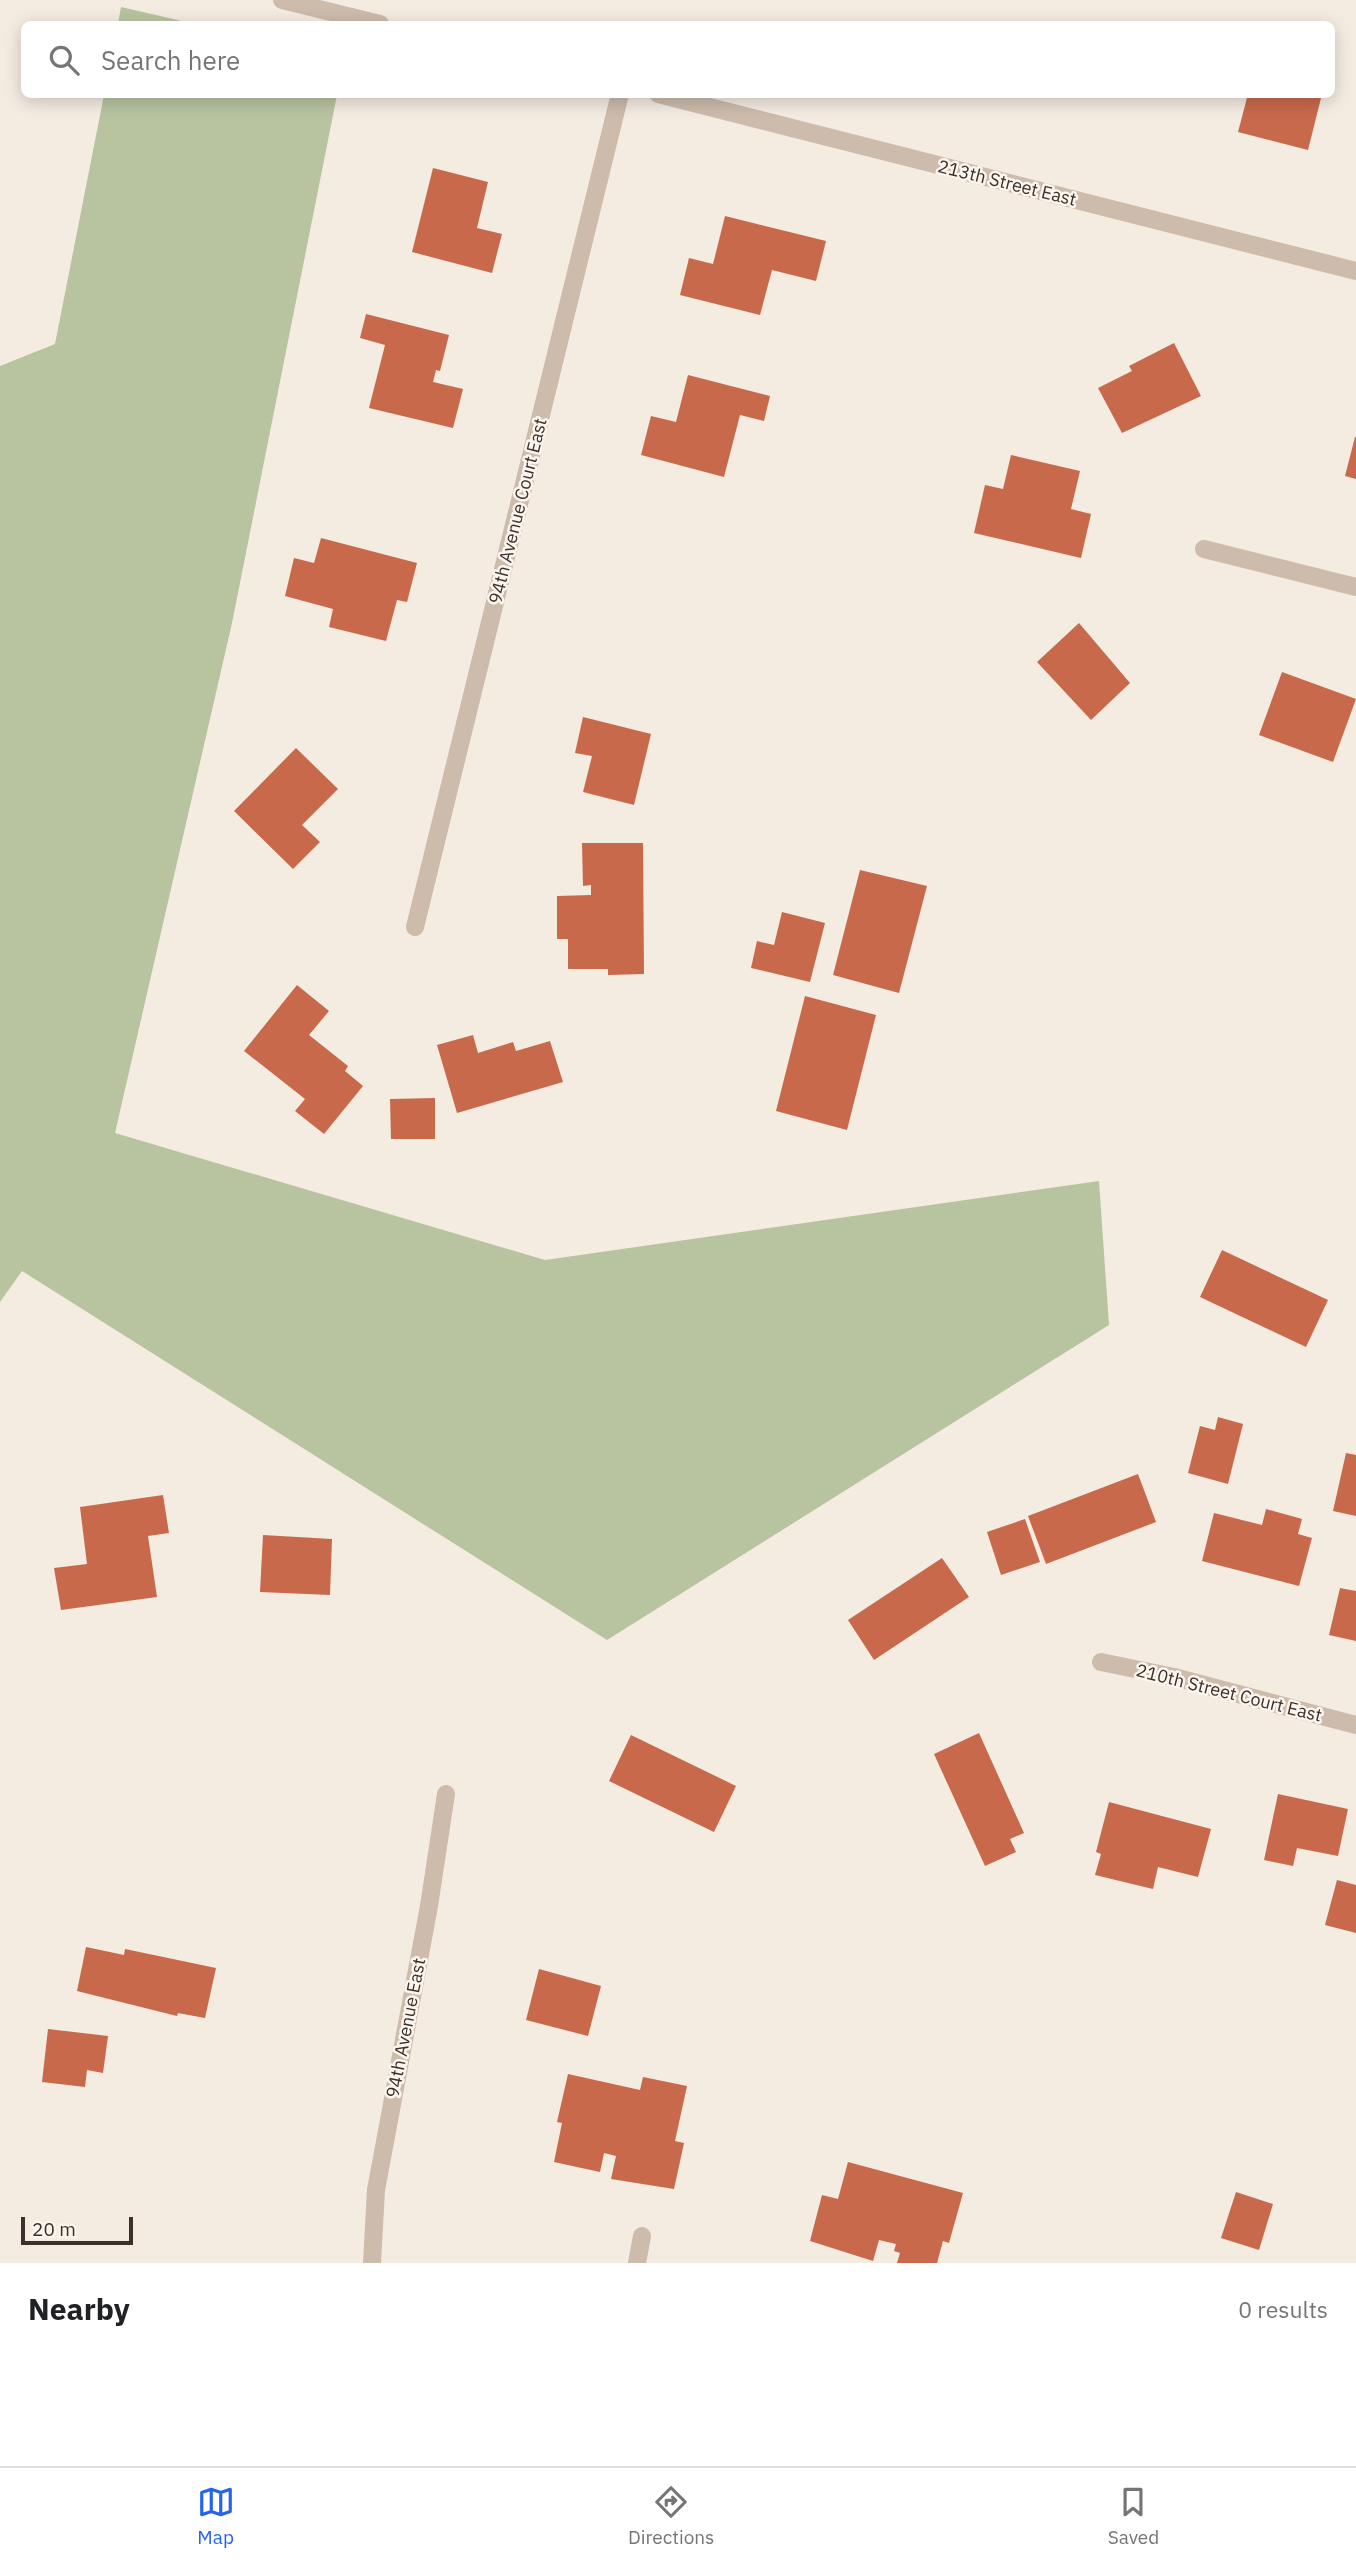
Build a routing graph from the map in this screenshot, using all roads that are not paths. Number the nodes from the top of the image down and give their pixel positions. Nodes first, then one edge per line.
1 (282, 0) edge
2 (320, 4) edge
3 (371, 21) edge
4 (619, 98) edge
5 (674, 98) edge
6 (1356, 271) edge
7 (1204, 549) dead end
8 (1356, 587) edge
9 (415, 927) dead end
10 (1101, 1662) dead end
11 (1356, 1725) edge
12 (446, 1794) dead end
13 (642, 2236) dead end
14 (372, 2263) edge
15 (637, 2263) edge

1 - 2 street
2 - 3 street
4 - 9 street, 94th Avenue Court East
5 - 6 street, 213th Street East
7 - 8 street
10 - 11 street, 210th Street Court East
12 - 14 street, 94th Avenue East
13 - 15 street

